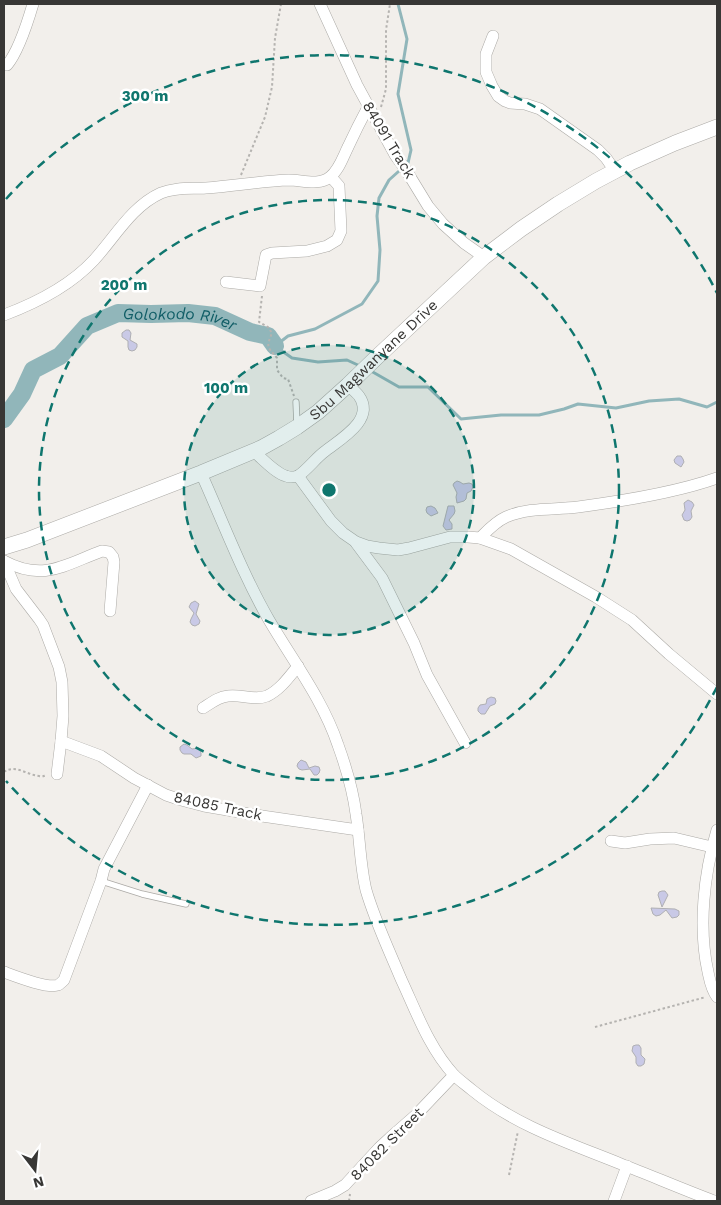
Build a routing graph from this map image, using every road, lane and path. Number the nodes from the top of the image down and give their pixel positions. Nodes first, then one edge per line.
1 (33, 4) edge
2 (281, 4) edge
3 (320, 4) edge
4 (390, 4) edge
5 (493, 36) dead end
6 (7, 65) dead end
7 (368, 107) junction
8 (376, 121) junction
9 (717, 127) edge
10 (615, 171) junction
11 (331, 177) junction
12 (237, 185) junction
13 (484, 257) junction
14 (226, 282) dead end
15 (260, 286) junction
16 (4, 315) edge
17 (351, 383) junction
18 (296, 402) joint
19 (297, 427) junction
20 (253, 451) junction
21 (201, 473) junction
22 (298, 476) junction
23 (717, 478) edge
24 (480, 538) junction
25 (356, 542) junction
26 (4, 547) edge
27 (4, 561) edge
28 (110, 611) dead end
29 (298, 666) junction
30 (717, 694) edge
31 (203, 708) dead end
32 (61, 741) junction
33 (465, 743) dead end
34 (4, 772) edge
35 (57, 774) joint
36 (148, 785) junction
37 (358, 830) junction
38 (717, 830) edge
39 (611, 841) dead end
40 (712, 846) junction
41 (101, 881) junction
42 (186, 904) dead end
43 (5, 975) edge
44 (716, 996) edge
45 (595, 1027) dead end
46 (454, 1075) junction
47 (520, 1122) junction
48 (627, 1166) junction
49 (509, 1175) dead end
50 (311, 1201) edge
51 (614, 1201) edge
52 (714, 1201) edge

1 - 6 street
2 - 12 path
3 - 7 street, 84091 Track
4 - 8 path
5 - 10 street
7 - 8 street, 84091 Track
7 - 11 street
8 - 13 street, 84091 Track
9 - 10 main road, Sbu Magwanyane Drive
10 - 13 main road, Sbu Magwanyane Drive
11 - 12 street
11 - 15 street
12 - 16 street
13 - 17 main road, Sbu Magwanyane Drive
14 - 15 street
15 - 18 path
17 - 19 main road, Sbu Magwanyane Drive
17 - 22 street
18 - 19 lane
19 - 20 main road, Sbu Magwanyane Drive
20 - 21 main road, Sbu Magwanyane Drive
20 - 22 street
21 - 26 main road, Sbu Magwanyane Drive
21 - 29 street
22 - 25 street
23 - 24 street
24 - 25 street
24 - 30 street
25 - 33 street
27 - 28 street
27 - 32 street
29 - 31 street
29 - 37 street
32 - 35 street
32 - 36 street, 84085 Track
34 - 35 path
36 - 37 street, 84085 Track
36 - 41 street
37 - 46 street
38 - 40 street
39 - 40 street
40 - 44 street
41 - 42 lane
41 - 43 street
44 - 45 path
46 - 47 street
46 - 50 street, 84082 Street
47 - 48 street
47 - 49 path
48 - 51 street
48 - 52 street

